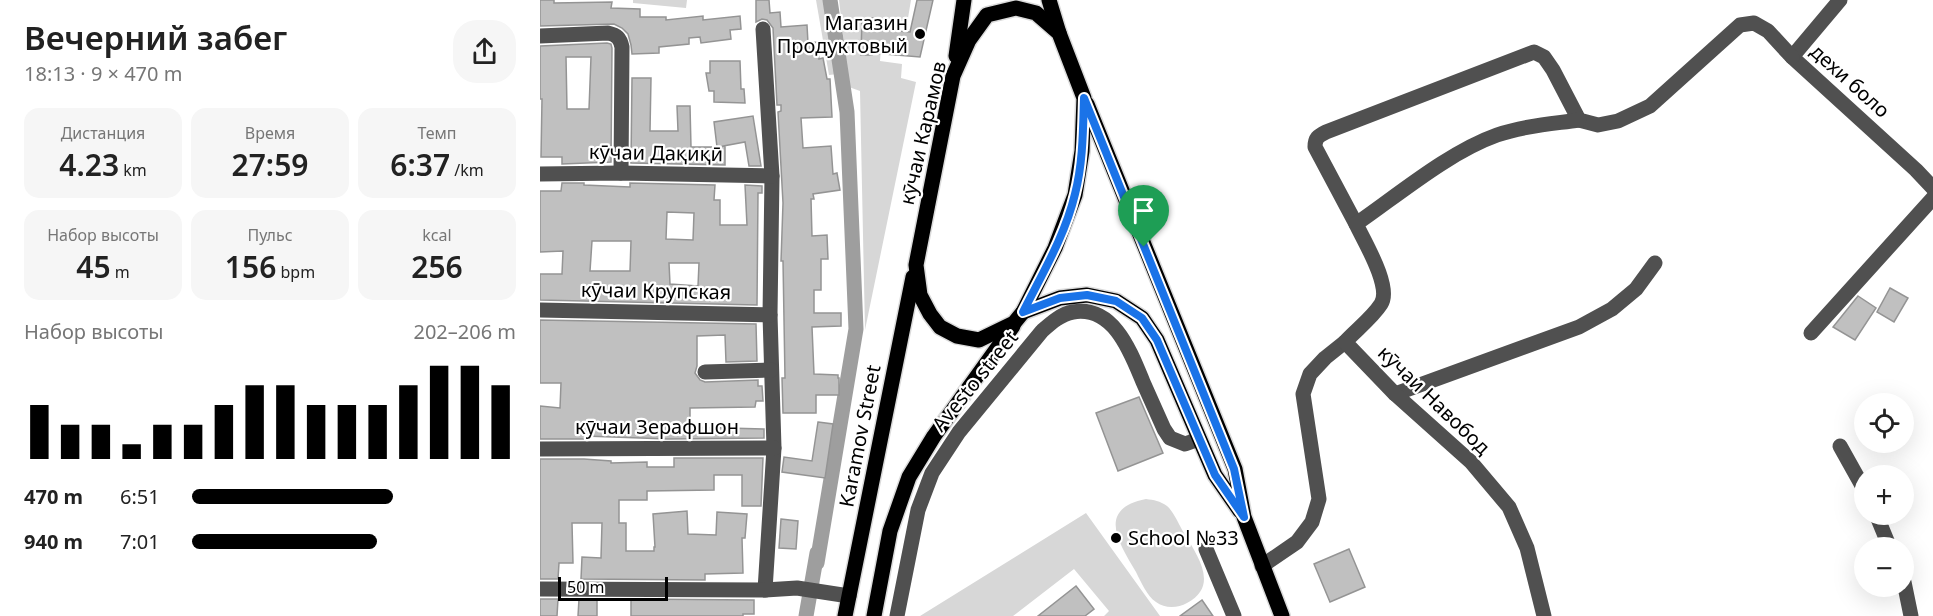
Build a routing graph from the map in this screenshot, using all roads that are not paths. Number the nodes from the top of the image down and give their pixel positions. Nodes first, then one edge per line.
1 (964, 0) edge
2 (1049, 0) edge
3 (1840, 0) edge
4 (763, 29) dead end
5 (1059, 33) junction
6 (540, 36) edge
7 (1792, 57) junction
8 (953, 76) junction
9 (1084, 98) junction
10 (1579, 120) junction
11 (621, 173) junction
12 (540, 174) edge
13 (772, 176) junction
14 (1933, 188) edge
15 (1933, 198) edge
16 (1356, 225) junction
17 (1655, 263) dead end
18 (916, 265) junction
19 (540, 310) edge
20 (770, 315) junction
21 (1019, 318) junction
22 (1811, 333) dead end
23 (1345, 342) junction
24 (771, 370) junction
25 (705, 372) dead end
26 (1395, 394) junction
27 (1199, 439) junction
28 (1840, 446) dead end
29 (774, 448) junction
30 (540, 449) edge
31 (1854, 471) edge
32 (1244, 517) junction
33 (1206, 549) dead end
34 (1262, 566) junction
35 (540, 589) edge
36 (765, 590) junction
37 (849, 596) junction
38 (1907, 597) edge
39 (845, 616) edge
40 (874, 616) edge
41 (897, 616) edge
42 (1234, 616) edge
43 (1282, 616) edge
44 (1544, 616) edge
45 (1911, 616) edge

1 - 8 main road
2 - 5 main road
3 - 7 street, дехи боло
4 - 13 street
5 - 8 main road, кӯчаи Карамов
5 - 9 main road, кӯчаи Карамов
6 - 11 street
7 - 10 street
7 - 14 street, дехи боло
8 - 18 main road, кӯчаи Карамов
9 - 21 main road, кӯчаи Карамов
9 - 32 main road
10 - 16 street
10 - 16 street
11 - 12 street, кӯчаи Дақиқӣ
11 - 13 street, кӯчаи Дақиқӣ
13 - 20 street
15 - 22 street
16 - 23 street
17 - 26 street
18 - 21 main road, кӯчаи Карамов
18 - 37 main road, Karamov Street
19 - 20 street, кӯчаи Крупская
20 - 24 street
21 - 27 main road
21 - 40 main road
23 - 26 street, кӯчаи Навобод
23 - 34 street
24 - 25 street
24 - 29 street
26 - 44 street, кӯчаи Навобод
27 - 32 main road
27 - 41 street, Avesto street
28 - 31 street
29 - 30 street, кӯчаи Зерафшон
29 - 36 street
32 - 34 main road
33 - 42 street
34 - 43 main road
35 - 36 street
36 - 37 street
37 - 39 main road, Karamov Street
38 - 45 street

